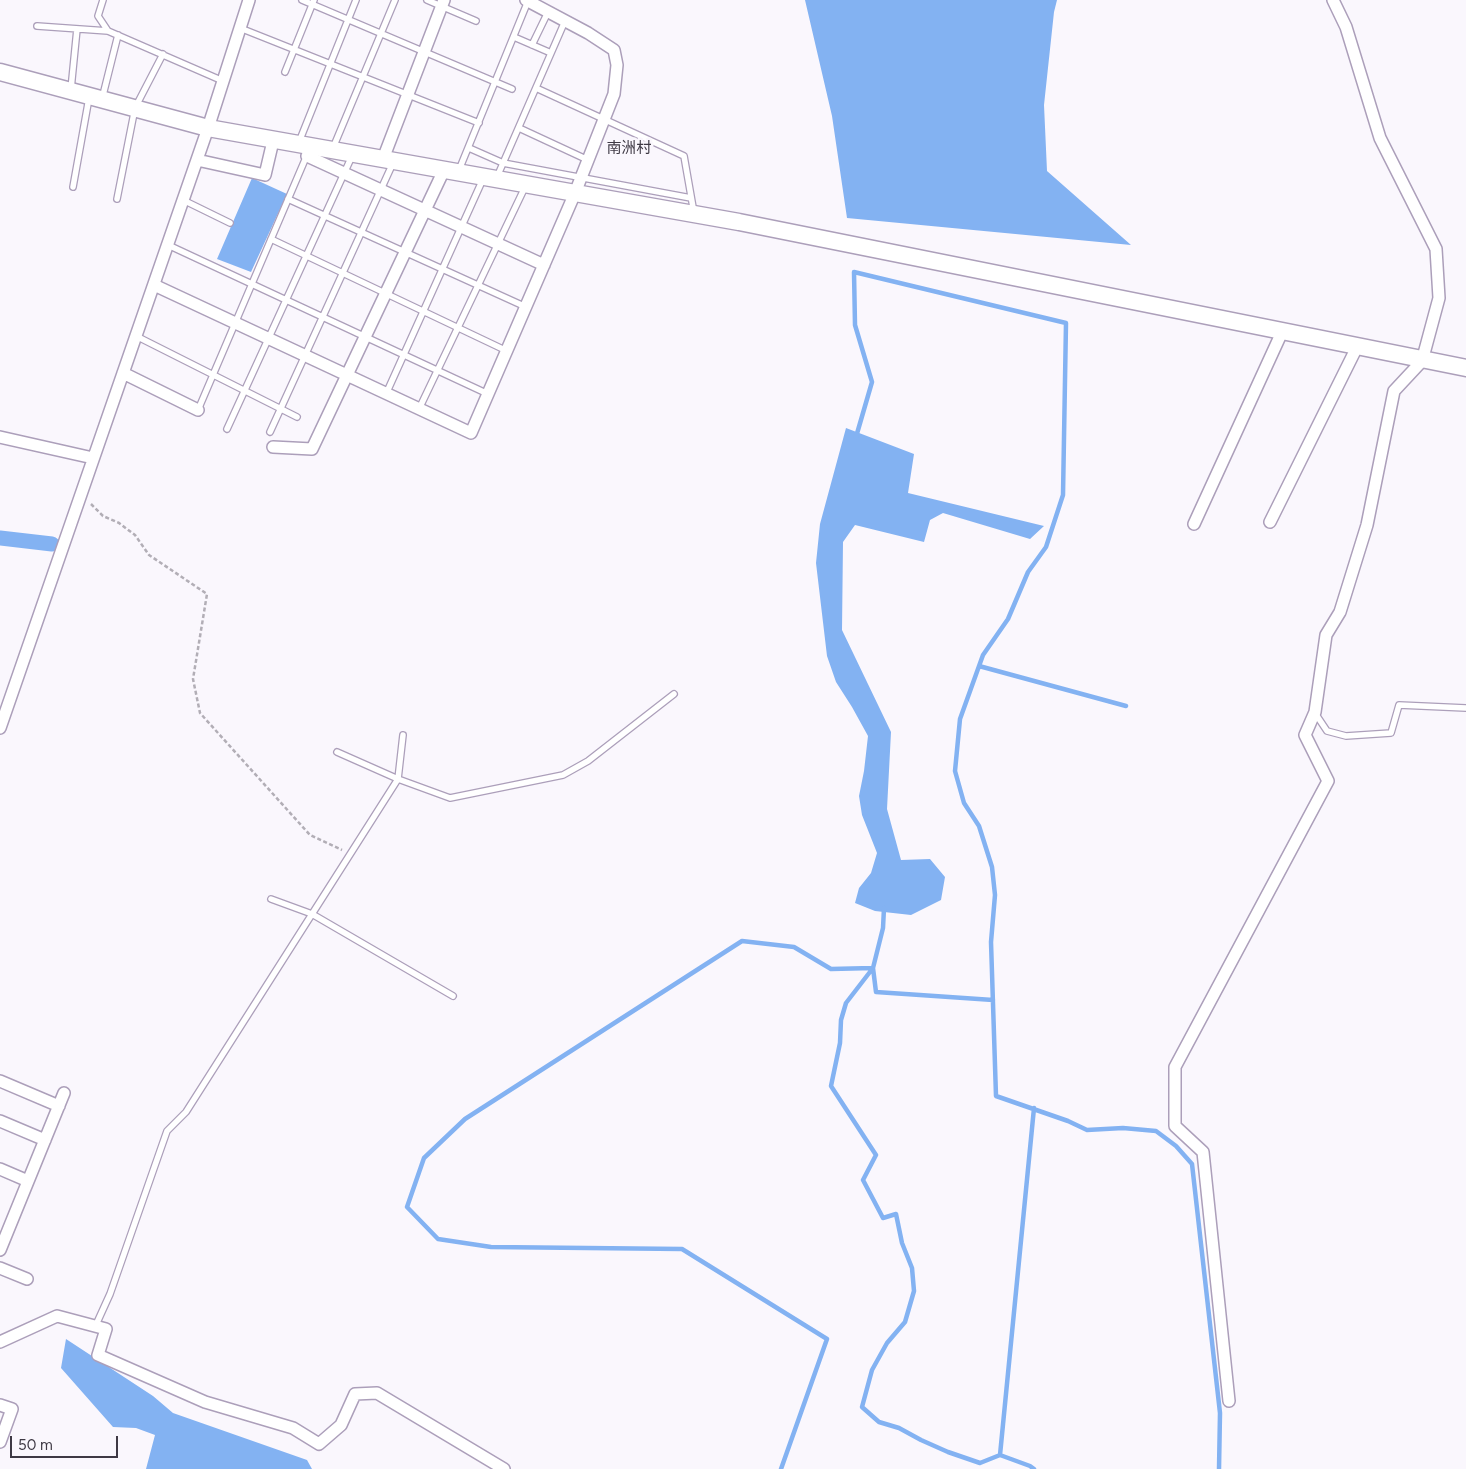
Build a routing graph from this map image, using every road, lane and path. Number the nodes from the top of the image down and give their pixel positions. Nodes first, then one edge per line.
1 (103, 0) edge
2 (250, 0) edge
3 (302, 0) edge
4 (356, 0) edge
5 (395, 0) edge
6 (427, 0) edge
7 (1333, 0) edge
8 (527, 1) edge
9 (313, 2) edge
10 (443, 3) edge
11 (548, 12) junction
12 (348, 20) junction
13 (476, 21) dead end
14 (565, 21) junction
15 (37, 26) dead end
16 (240, 28) junction
17 (77, 29) junction
18 (108, 31) junction
19 (381, 34) junction
20 (118, 36) junction
21 (514, 37) junction
22 (532, 45) junction
23 (294, 49) junction
24 (425, 52) junction
25 (551, 53) junction
26 (163, 54) junction
27 (330, 64) junction
28 (0, 72) edge
29 (285, 72) dead end
30 (363, 76) junction
31 (223, 81) junction
32 (496, 82) junction
33 (536, 88) junction
34 (512, 89) dead end
35 (71, 91) junction
36 (408, 95) junction
37 (96, 98) junction
38 (135, 108) junction
39 (604, 120) junction
40 (479, 123) junction
41 (208, 128) junction
42 (519, 128) junction
43 (273, 141) junction
44 (469, 148) junction
45 (305, 149) junction
46 (332, 150) junction
47 (353, 154) junction
48 (197, 160) junction
49 (388, 160) junction
50 (588, 160) junction
51 (504, 164) junction
52 (451, 171) junction
53 (344, 173) junction
54 (490, 178) junction
55 (526, 184) junction
56 (578, 185) junction
57 (72, 187) dead end
58 (380, 190) junction
59 (117, 199) dead end
60 (288, 199) junction
61 (183, 200) junction
62 (693, 206) junction
63 (425, 210) junction
64 (324, 216) junction
65 (230, 223) dead end
66 (462, 227) junction
67 (361, 232) junction
68 (272, 239) junction
69 (498, 244) junction
70 (168, 245) junction
71 (405, 252) junction
72 (307, 255) junction
73 (544, 265) junction
74 (442, 270) junction
75 (342, 272) junction
76 (252, 284) junction
77 (154, 286) junction
78 (478, 286) junction
79 (386, 293) junction
80 (286, 300) junction
81 (526, 307) junction
82 (424, 311) junction
83 (322, 317) junction
84 (235, 323) junction
85 (458, 327) junction
86 (1282, 332) junction
87 (136, 336) junction
88 (365, 337) junction
89 (268, 339) junction
90 (1357, 347) junction
91 (507, 350) junction
92 (404, 355) junction
93 (304, 356) junction
94 (1422, 361) junction
95 (1466, 368) edge
96 (437, 371) junction
97 (123, 373) junction
98 (213, 374) junction
99 (347, 376) junction
100 (245, 390) junction
101 (386, 394) junction
102 (488, 394) junction
103 (281, 408) junction
104 (419, 409) junction
105 (198, 410) joint
106 (297, 417) dead end
107 (228, 429) dead end
108 (270, 432) dead end
109 (0, 437) edge
110 (273, 447) dead end
111 (94, 458) junction
112 (81, 494) junction
113 (1270, 522) dead end
114 (1194, 524) dead end
115 (674, 694) dead end
116 (1466, 708) edge
117 (1315, 712) junction
118 (0, 728) edge
119 (402, 735) dead end
120 (337, 752) dead end
121 (398, 779) junction
122 (350, 854) junction
123 (271, 900) dead end
124 (312, 914) junction
125 (453, 996) dead end
126 (0, 1081) edge
127 (64, 1093) dead end
128 (59, 1106) junction
129 (0, 1121) edge
130 (45, 1140) junction
131 (0, 1170) edge
132 (28, 1181) junction
133 (6, 1221) edge
134 (0, 1250) edge
135 (0, 1268) edge
136 (28, 1279) dead end
137 (96, 1327) junction
138 (0, 1342) edge
139 (1229, 1401) dead end
140 (0, 1404) edge
141 (0, 1442) edge
142 (504, 1469) edge

1 - 18 lane
2 - 16 street
3 - 9 lane
4 - 12 lane
5 - 19 lane
6 - 10 lane
7 - 94 street
8 - 11 street
8 - 21 lane
9 - 12 lane
9 - 23 lane
10 - 13 lane
10 - 24 street
11 - 14 street
11 - 22 lane
12 - 19 lane
12 - 27 lane
14 - 25 lane
14 - 39 street
15 - 17 lane
16 - 23 lane
16 - 31 street
17 - 18 lane
17 - 35 lane
18 - 20 lane
19 - 24 lane
19 - 30 lane
20 - 26 lane
20 - 37 lane
21 - 22 lane
21 - 32 lane
22 - 25 lane
23 - 27 lane
23 - 29 lane
24 - 32 lane
24 - 36 street
25 - 33 lane
26 - 31 lane
26 - 38 lane
27 - 30 lane
27 - 45 lane
28 - 35 street
30 - 36 lane
30 - 46 lane
31 - 41 street
32 - 34 lane
32 - 40 lane
33 - 39 lane
33 - 42 lane
35 - 37 street
36 - 40 lane
36 - 49 street
37 - 38 street
37 - 57 lane
38 - 41 street
38 - 59 lane
39 - 50 street
39 - 62 lane
40 - 44 lane
41 - 43 street
41 - 48 street
42 - 50 lane
42 - 51 lane
43 - 45 street
43 - 48 street
44 - 51 lane
44 - 52 lane
45 - 46 street
45 - 53 street
45 - 60 lane
46 - 47 street
47 - 49 street
47 - 53 lane
48 - 61 street
49 - 52 street
49 - 58 lane
50 - 56 street
51 - 54 lane
51 - 56 lane
52 - 54 street
52 - 63 street
53 - 58 street
53 - 64 lane
54 - 55 street
54 - 66 lane
55 - 56 street
55 - 69 lane
56 - 62 street
56 - 73 street
58 - 63 street
58 - 67 lane
60 - 64 lane
60 - 68 lane
61 - 65 lane
61 - 70 street
62 - 86 street
63 - 66 street
63 - 71 street
64 - 67 lane
64 - 72 lane
66 - 69 street
66 - 74 lane
67 - 71 lane
67 - 75 lane
68 - 72 lane
68 - 76 lane
69 - 73 street
69 - 78 lane
70 - 76 lane
70 - 77 street
71 - 74 lane
71 - 79 street
72 - 75 lane
72 - 80 lane
73 - 81 street
74 - 78 lane
74 - 82 lane
75 - 79 lane
75 - 83 lane
76 - 80 lane
76 - 84 lane
77 - 84 street
77 - 87 street
78 - 81 lane
78 - 85 lane
79 - 82 lane
79 - 88 street
80 - 83 lane
80 - 89 lane
81 - 91 street
82 - 85 lane
82 - 92 lane
83 - 88 lane
83 - 93 lane
84 - 89 street
84 - 98 lane
85 - 91 lane
85 - 96 lane
86 - 90 street
86 - 114 street
87 - 97 street
87 - 98 lane
88 - 92 lane
88 - 99 street
89 - 93 street
89 - 100 lane
90 - 94 street
90 - 113 street
91 - 102 street
92 - 96 lane
92 - 101 lane
93 - 99 street
93 - 103 lane
94 - 95 street
94 - 117 street
96 - 102 lane
96 - 104 lane
97 - 105 street
97 - 111 street
98 - 100 lane
98 - 105 lane
99 - 101 street
99 - 110 street
100 - 103 lane
100 - 107 lane
101 - 104 street
102 - 104 street
103 - 106 lane
103 - 108 lane
109 - 111 street
111 - 112 street
112 - 118 street
112 - 122 path
115 - 121 lane
116 - 117 lane
117 - 139 street
119 - 121 lane
120 - 121 lane
121 - 122 lane
122 - 124 lane
123 - 124 lane
124 - 125 lane
124 - 137 lane
126 - 128 street
127 - 128 street
128 - 130 street
129 - 130 street
130 - 132 street
131 - 132 street
132 - 133 street
133 - 134 street
135 - 136 street
137 - 138 street
137 - 142 street
140 - 141 street

